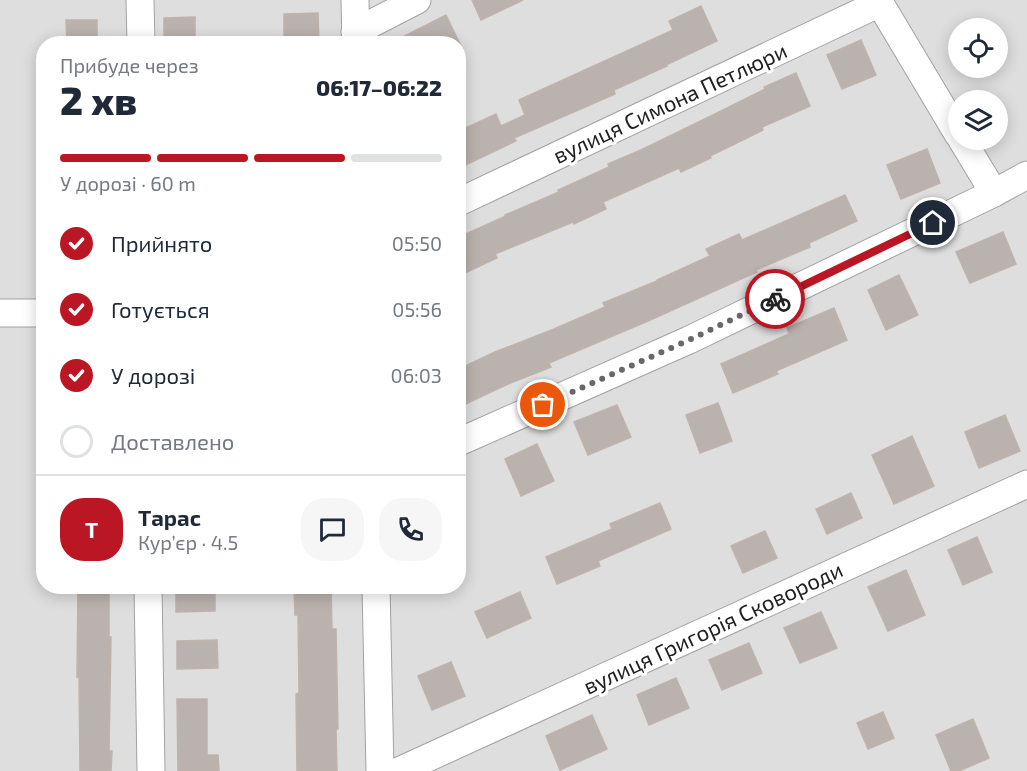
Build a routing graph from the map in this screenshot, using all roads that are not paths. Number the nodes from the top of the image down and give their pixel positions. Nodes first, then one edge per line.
1 (140, 0) edge
2 (355, 0) edge
3 (417, 0) edge
4 (879, 2) edge
5 (141, 36) edge
6 (356, 36) edge
7 (359, 36) edge
8 (948, 117) edge
9 (968, 150) edge
10 (1027, 175) edge
11 (994, 193) junction
12 (466, 199) edge
13 (36, 312) edge
14 (0, 313) edge
15 (466, 439) edge
16 (1027, 484) edge
17 (148, 594) edge
18 (376, 594) edge
19 (151, 771) edge
20 (380, 771) edge
21 (399, 771) edge

1 - 5 street
2 - 6 street
3 - 7 street
4 - 8 street
4 - 12 street, вулиця Симона Петлюри
9 - 11 street
10 - 11 street
11 - 15 street
13 - 14 street
16 - 21 street, вулиця Григорія Сковороди
17 - 19 street
18 - 20 street

